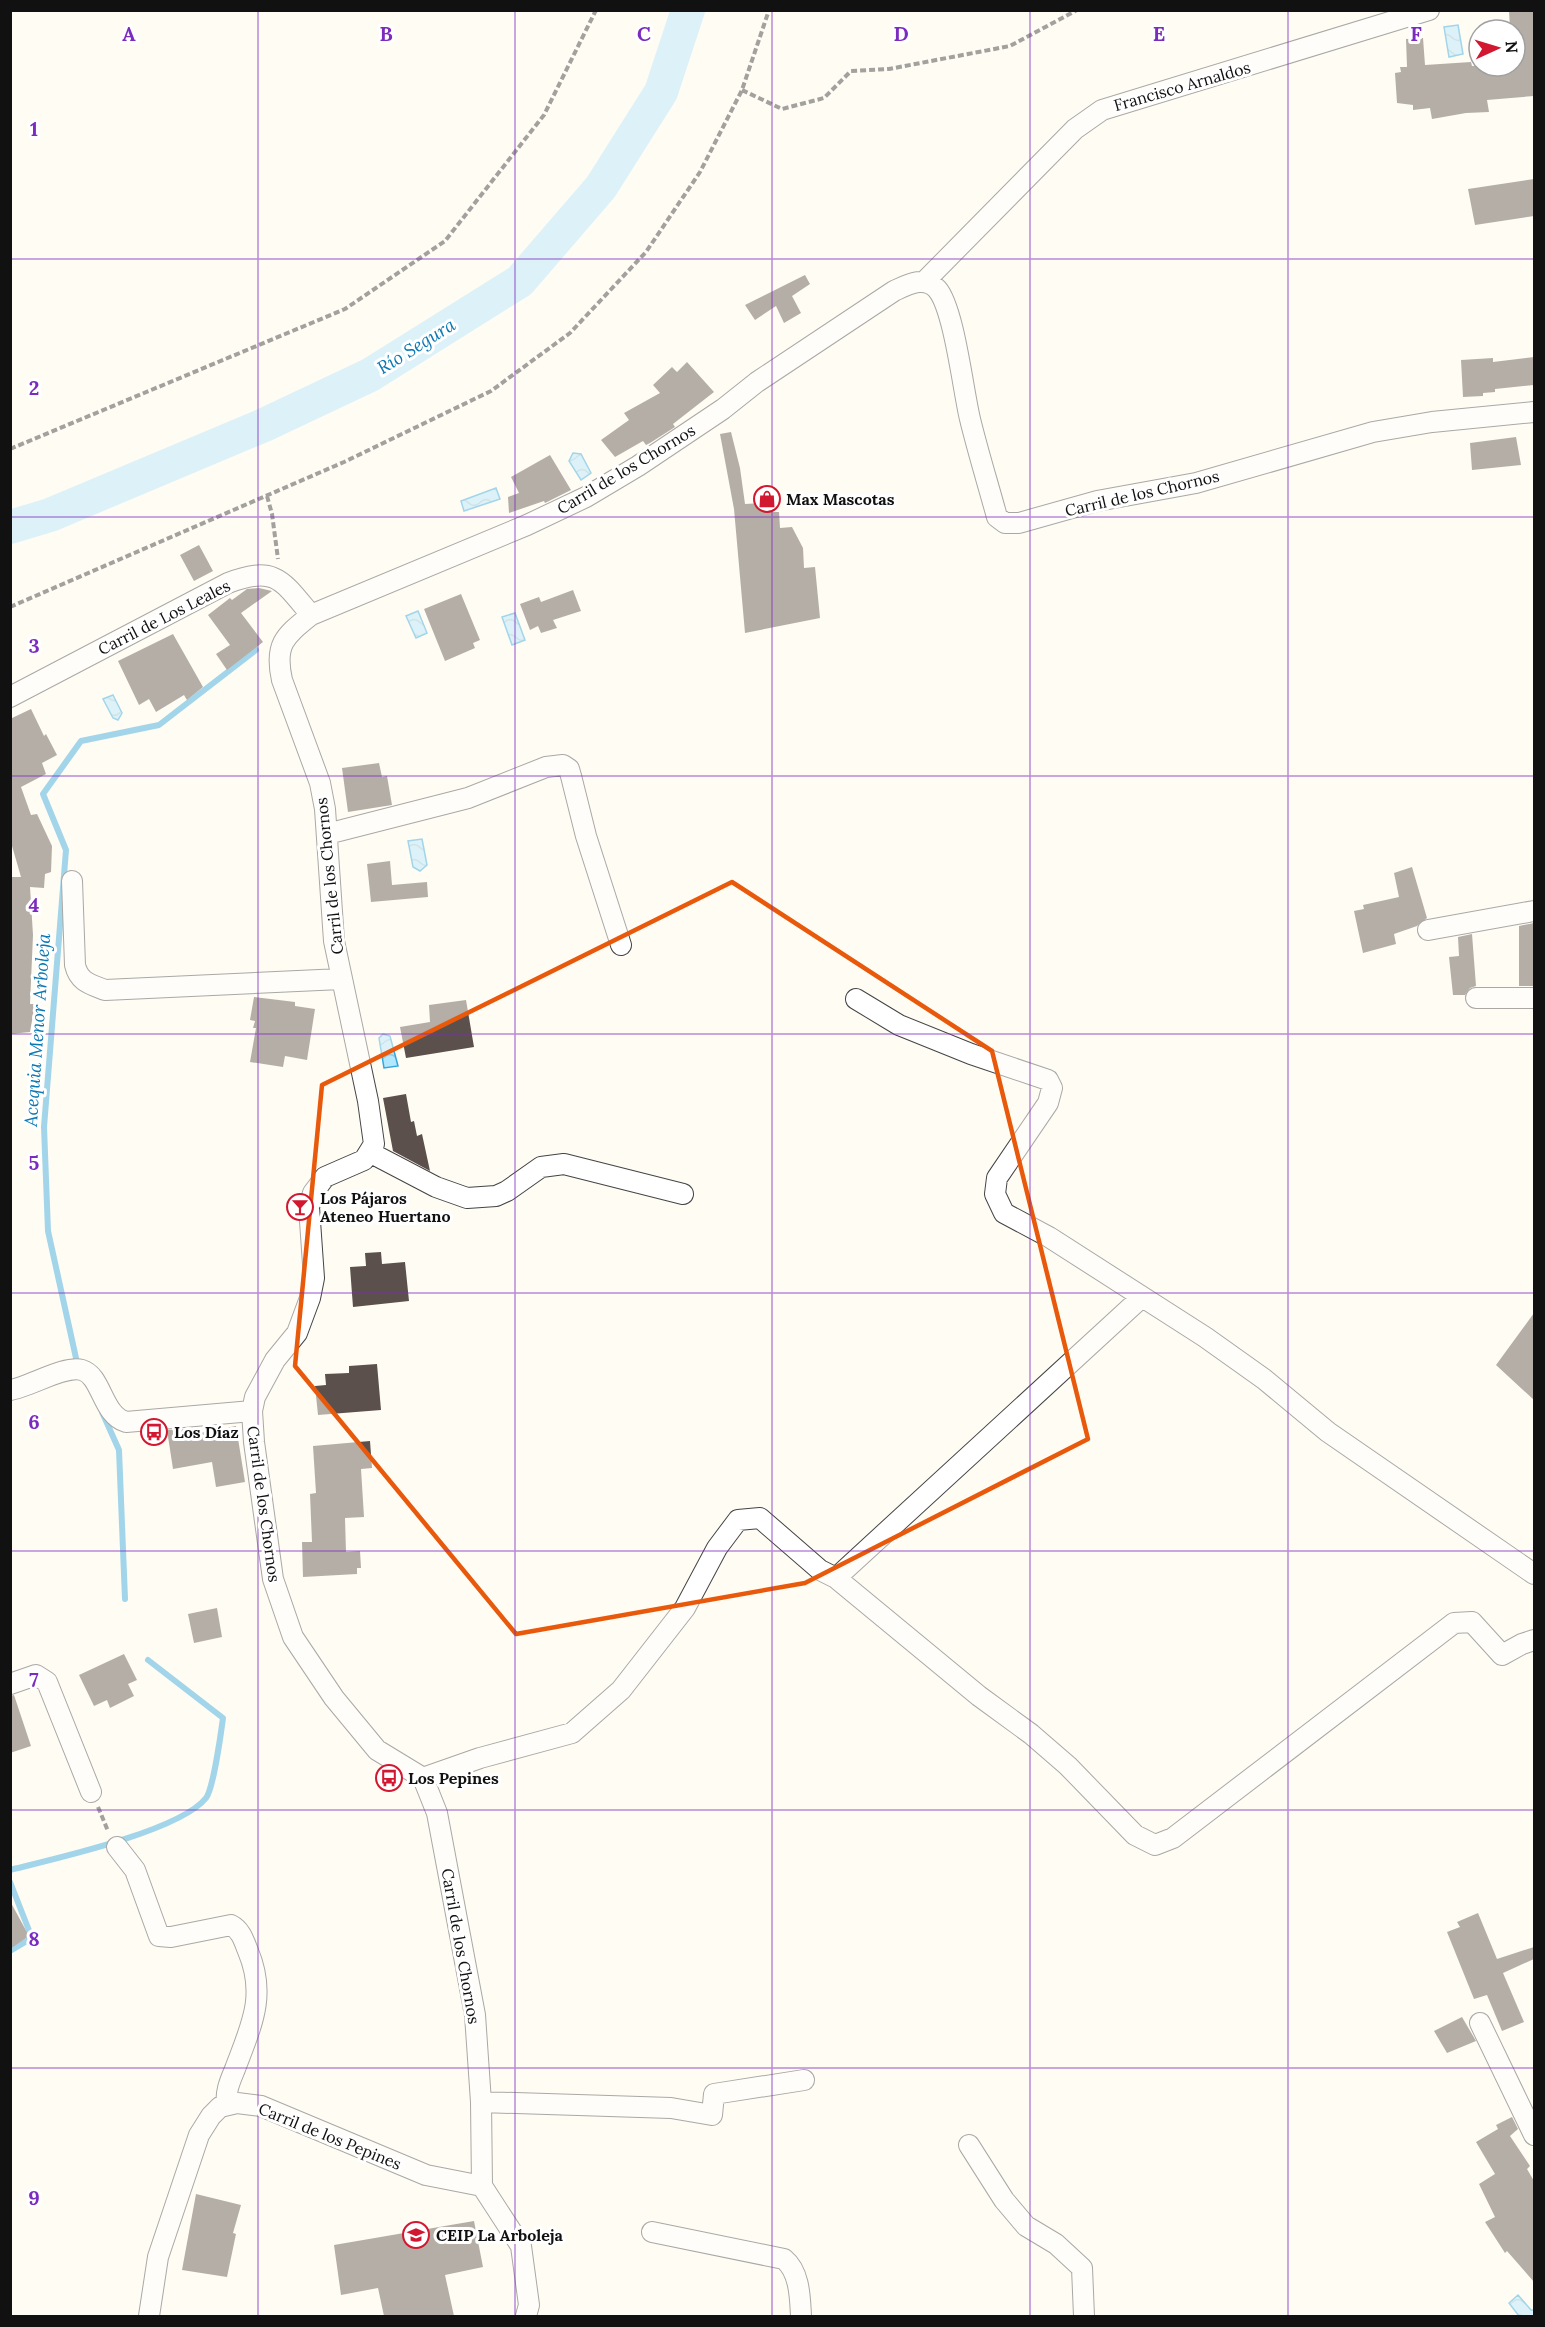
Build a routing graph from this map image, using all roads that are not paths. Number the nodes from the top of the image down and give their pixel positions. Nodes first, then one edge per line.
1 (1430, 10) edge
2 (924, 282) junction
3 (1534, 412) edge
4 (311, 615) junction
5 (10, 697) edge
6 (327, 834) junction
7 (72, 881) dead end
8 (1534, 910) edge
9 (1428, 930) dead end
10 (621, 945) dead end
11 (341, 979) junction
12 (1476, 998) dead end
13 (1534, 998) edge
14 (856, 999) dead end
15 (371, 1153) junction
16 (683, 1194) dead end
17 (1142, 1297) junction
18 (10, 1390) edge
19 (252, 1411) junction
20 (1534, 1574) edge
21 (836, 1578) junction
22 (1534, 1640) edge
23 (10, 1684) edge
24 (423, 1778) junction
25 (91, 1792) road end
26 (114, 1843) road end
27 (1480, 2023) dead end
28 (804, 2080) dead end
29 (482, 2102) junction
30 (227, 2105) junction
31 (1534, 2134) edge
32 (969, 2145) dead end
33 (482, 2186) junction
34 (652, 2232) dead end
35 (149, 2316) edge
36 (526, 2316) edge
37 (801, 2316) edge
38 (1084, 2316) edge

1 - 2 street, Francisco Arnaldos
2 - 3 street, Carril de los Chornos
2 - 4 street, Carril de los Chornos
4 - 5 street, Carril de Los Leales
4 - 6 street, Carril de los Chornos
6 - 10 street
6 - 11 street, Carril de los Chornos
7 - 11 street
8 - 9 street
11 - 15 street, Carril de los Chornos
12 - 13 street
14 - 17 street
15 - 16 street
15 - 19 street, Carril de los Chornos
17 - 20 street
17 - 21 street
18 - 19 street
19 - 24 street, Carril de los Chornos
21 - 22 street
21 - 24 street
23 - 25 street
24 - 29 street, Carril de los Chornos
26 - 30 street
27 - 31 street
28 - 29 street
29 - 33 street, Carril de los Chornos
30 - 33 street, Carril de los Pepines
30 - 35 street
32 - 38 street
33 - 36 street
34 - 37 street

